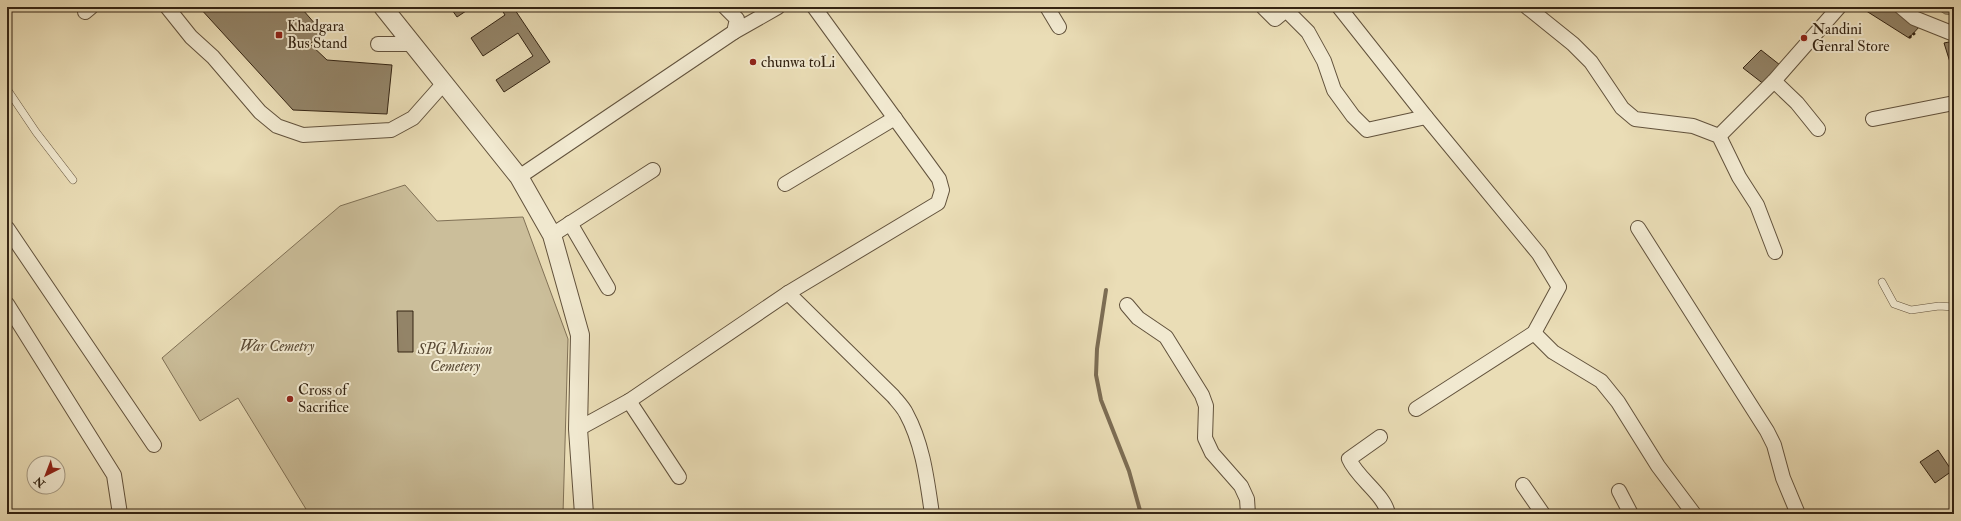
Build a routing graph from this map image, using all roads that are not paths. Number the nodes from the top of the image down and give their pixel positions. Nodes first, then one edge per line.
1 (166, 7) edge
2 (383, 7) edge
3 (726, 7) edge
4 (778, 7) edge
5 (814, 7) edge
6 (1047, 7) edge
7 (1263, 7) edge
8 (1339, 7) edge
9 (1527, 7) edge
10 (1839, 7) edge
11 (1901, 7) edge
12 (1059, 27) dead end
13 (734, 32) junction
14 (1954, 34) edge
15 (378, 44) dead end
16 (412, 44) junction
17 (1774, 81) junction
18 (444, 83) junction
19 (7, 89) edge
20 (1954, 103) edge
21 (1426, 117) junction
22 (895, 118) junction
23 (1873, 119) dead end
24 (1818, 129) dead end
25 (1718, 136) junction
26 (653, 170) dead end
27 (519, 177) junction
28 (73, 180) dead end
29 (785, 184) dead end
30 (570, 224) junction
31 (7, 228) edge
32 (1638, 228) dead end
33 (552, 235) junction
34 (1775, 252) dead end
35 (1882, 282) dead end
36 (608, 288) dead end
37 (788, 293) junction
38 (7, 304) edge
39 (1127, 305) dead end
40 (1954, 307) edge
41 (1534, 333) junction
42 (629, 401) junction
43 (1416, 409) dead end
44 (578, 429) junction
45 (1380, 437) dead end
46 (154, 445) dead end
47 (679, 477) dead end
48 (1523, 485) dead end
49 (1619, 491) dead end
50 (120, 514) edge
51 (584, 514) edge
52 (932, 514) edge
53 (1248, 514) edge
54 (1388, 514) edge
55 (1543, 514) edge
56 (1632, 514) edge
57 (1694, 514) edge
58 (1798, 514) edge

1 - 18 street
2 - 16 street
3 - 13 street
4 - 13 street
5 - 22 street
6 - 12 street
7 - 21 street
8 - 21 street
9 - 25 street
10 - 17 street
11 - 14 street
13 - 27 street
15 - 16 street
16 - 18 street
17 - 24 street
17 - 25 street
18 - 27 street
19 - 28 lane
20 - 23 street
21 - 41 street
22 - 29 street
22 - 37 street
25 - 34 street
26 - 30 street
27 - 33 street
30 - 33 street
30 - 36 street
31 - 46 street
32 - 58 street
33 - 44 street
35 - 40 lane
37 - 42 street
37 - 52 street
38 - 50 street
39 - 53 street
41 - 43 street
41 - 57 street
42 - 44 street
42 - 47 street
44 - 51 street
45 - 54 street
48 - 55 street
49 - 56 street

